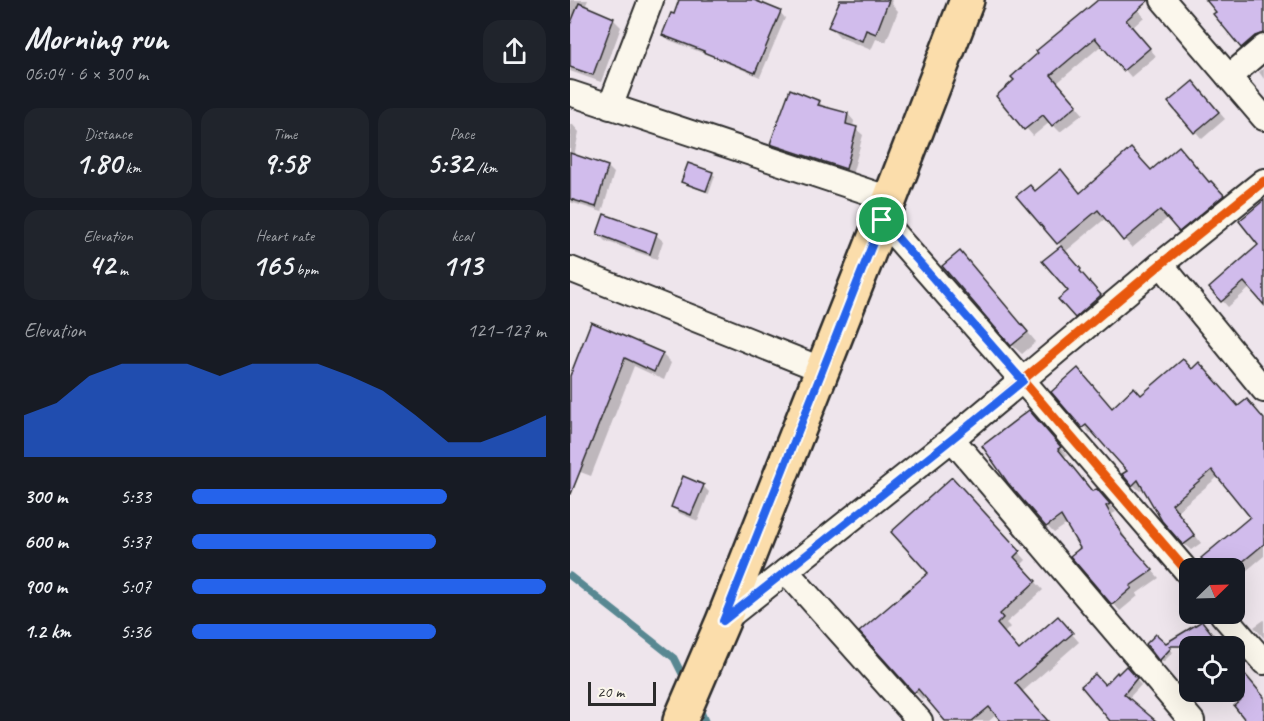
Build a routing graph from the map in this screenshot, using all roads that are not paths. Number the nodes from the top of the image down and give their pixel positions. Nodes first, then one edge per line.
1 (651, 0) edge
2 (967, 0) edge
3 (1164, 0) edge
4 (1264, 47) edge
5 (1229, 77) junction
6 (570, 93) edge
7 (610, 106) junction
8 (1264, 118) edge
9 (1264, 181) edge
10 (886, 210) junction
11 (1161, 264) junction
12 (570, 269) edge
13 (823, 370) junction
14 (1023, 381) junction
15 (1264, 390) edge
16 (952, 439) junction
17 (1179, 562) edge
18 (786, 571) junction
19 (723, 621) junction
20 (1231, 624) edge
21 (1264, 662) edge
22 (680, 721) edge
23 (920, 721) edge
24 (1192, 721) edge

1 - 7 street
2 - 10 main road
3 - 5 street
4 - 5 street
5 - 8 street
6 - 7 street
7 - 10 street
9 - 11 street
10 - 13 main road
10 - 14 street
11 - 14 street
11 - 15 street
12 - 13 street
13 - 19 main road
14 - 16 street
14 - 17 street
16 - 18 street
16 - 24 street
18 - 19 street
18 - 23 street
19 - 22 main road
20 - 21 street

